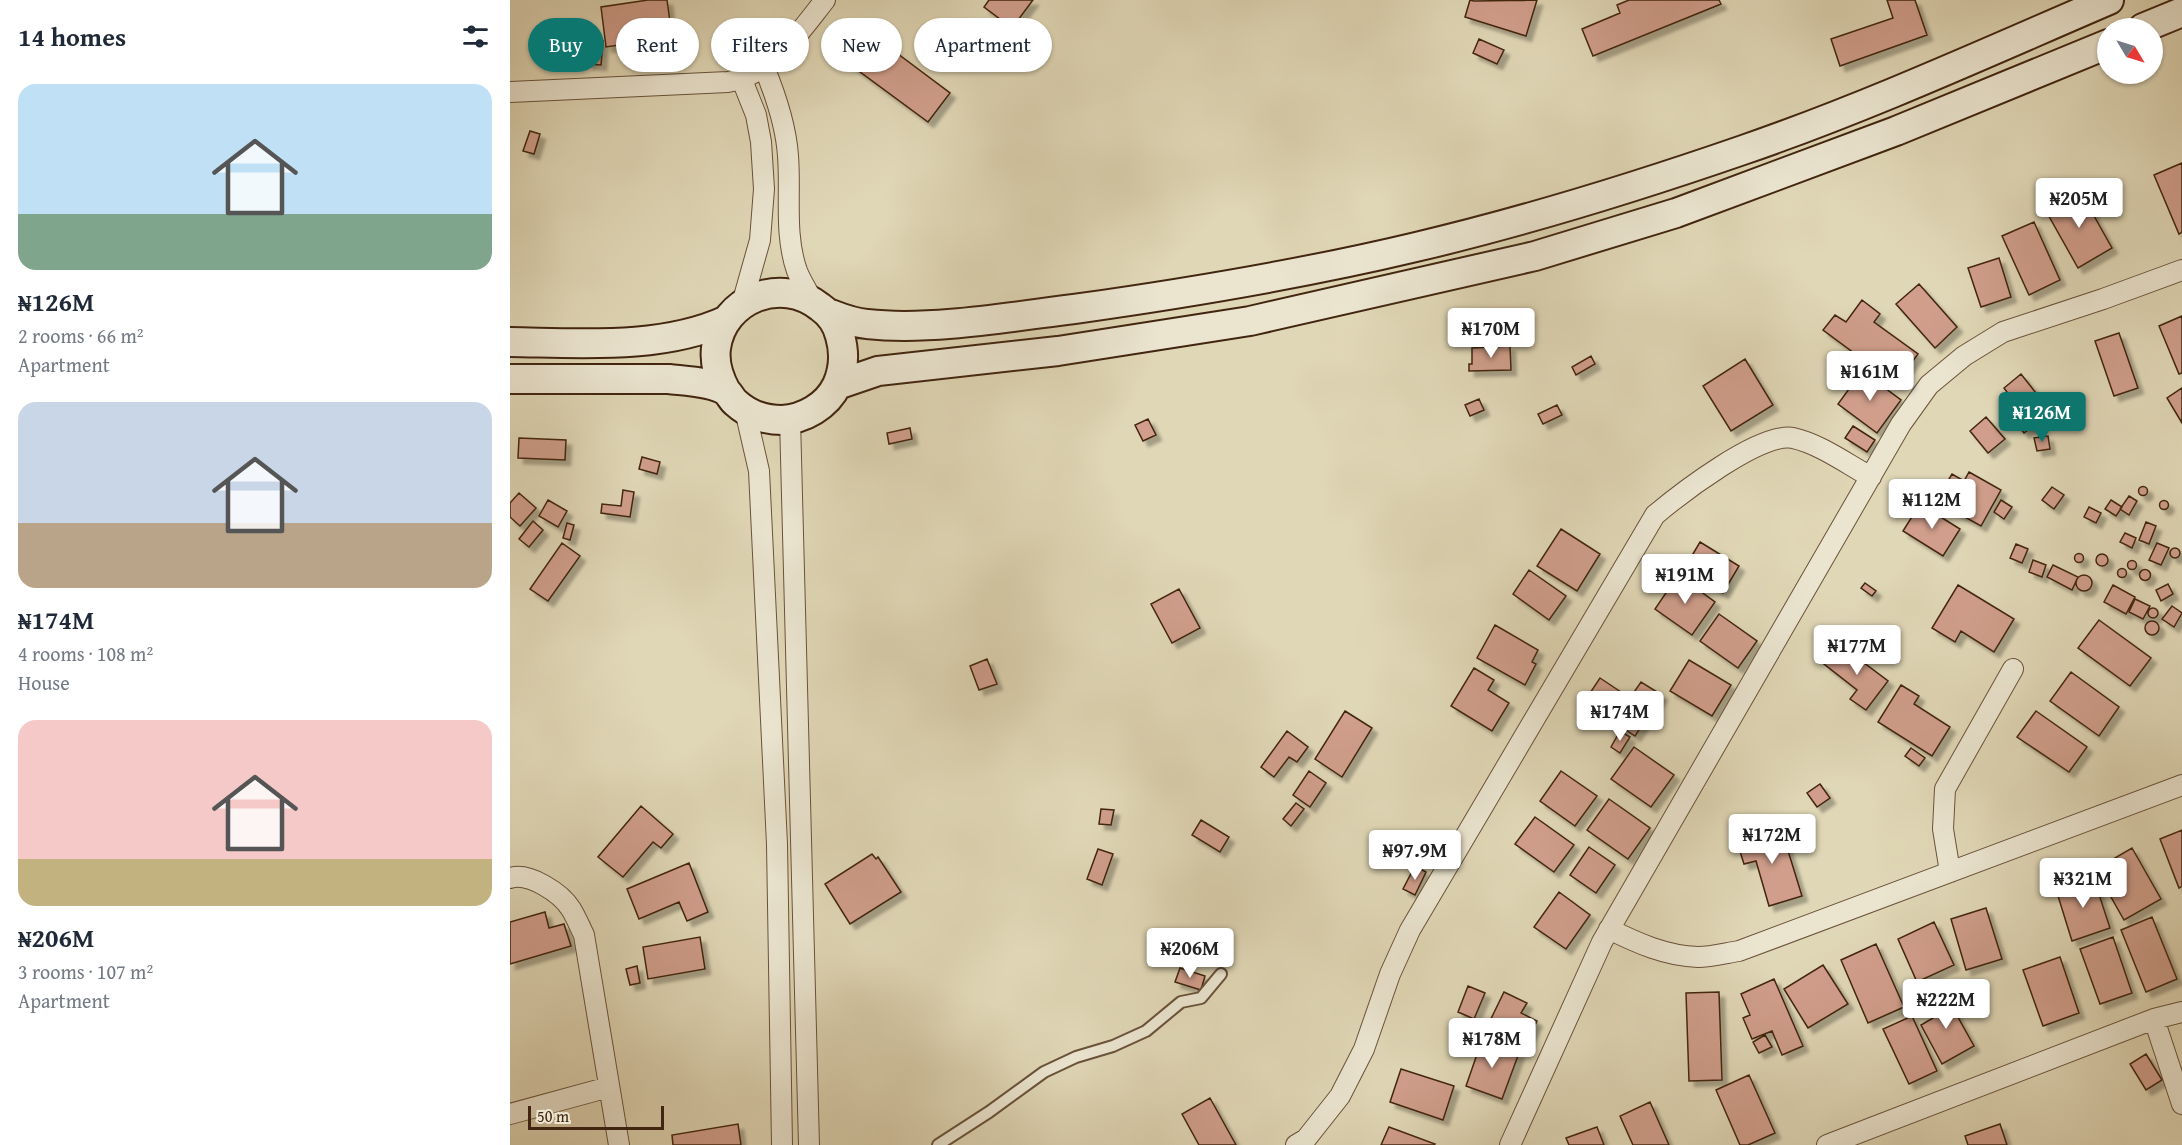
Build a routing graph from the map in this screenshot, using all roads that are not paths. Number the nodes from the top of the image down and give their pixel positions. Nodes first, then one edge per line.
1 (825, 0) edge
2 (2109, 0) edge
3 (2182, 12) edge
4 (809, 20) edge
5 (2163, 20) edge
6 (2097, 49) edge
7 (756, 72) edge
8 (766, 72) edge
9 (742, 80) junction
10 (510, 92) edge
11 (2182, 270) edge
12 (820, 306) junction
13 (734, 312) junction
14 (510, 342) edge
15 (510, 379) edge
16 (837, 385) junction
17 (735, 401) junction
18 (790, 419) junction
19 (1871, 477) junction
20 (2013, 669) dead end
21 (2182, 785) edge
22 (1950, 872) junction
23 (510, 878) edge
24 (1609, 929) junction
25 (1221, 974) dead end
26 (2182, 1012) edge
27 (2154, 1020) junction
28 (609, 1087) junction
29 (2182, 1104) edge
30 (510, 1114) edge
31 (619, 1145) edge
32 (782, 1145) edge
33 (808, 1145) edge
34 (938, 1145) edge
35 (1296, 1145) edge
36 (1510, 1145) edge
37 (1827, 1145) edge

1 - 4 street
2 - 12 main road
3 - 5 main road
6 - 16 main road
7 - 9 street
8 - 12 street
9 - 10 street
9 - 13 street
11 - 19 street
12 - 13 main road
12 - 16 main road
13 - 14 main road
13 - 17 main road
15 - 17 main road
16 - 18 main road
17 - 18 main road
17 - 32 street
18 - 33 street
19 - 24 street
19 - 35 street
20 - 22 street
21 - 22 street
22 - 24 street
23 - 28 street
24 - 36 street
25 - 34 lane
26 - 27 street
27 - 29 street
27 - 37 street
28 - 30 street
28 - 31 street

